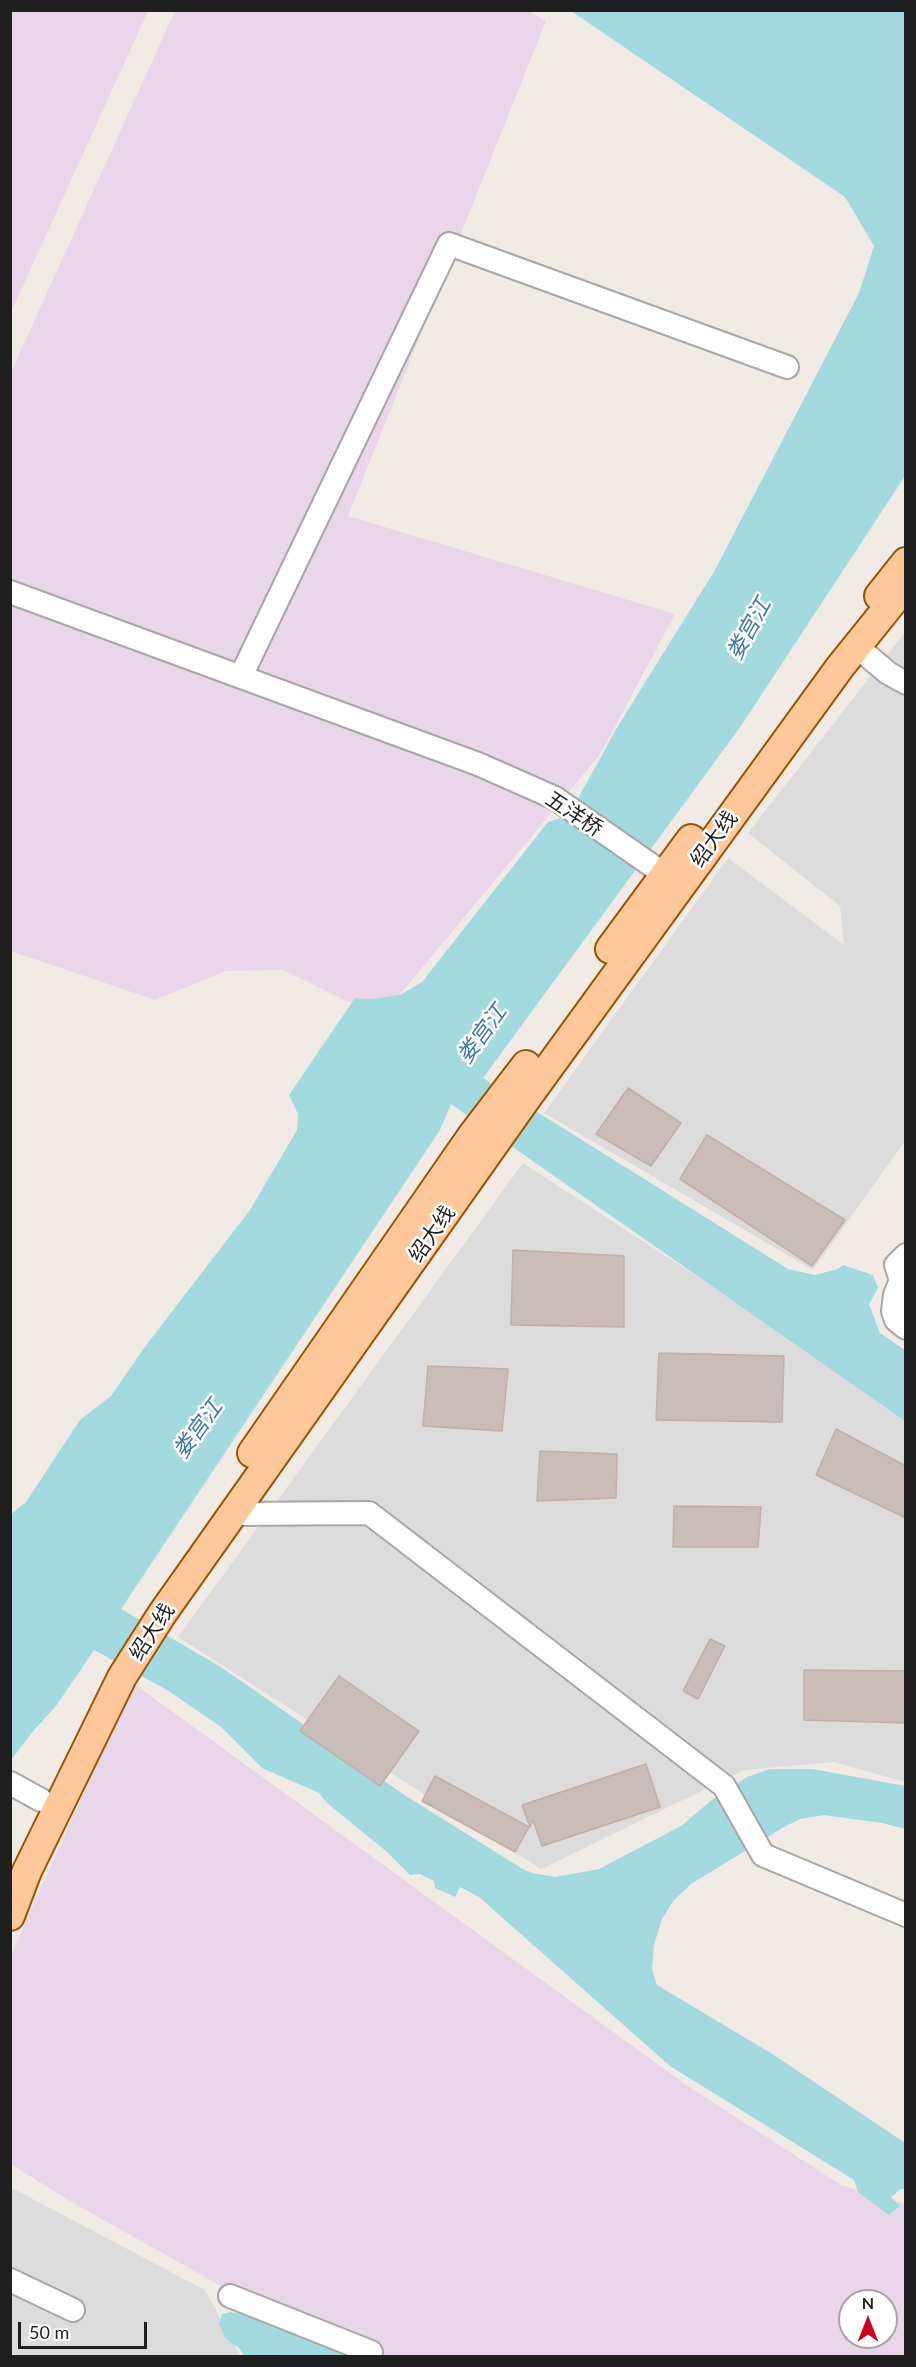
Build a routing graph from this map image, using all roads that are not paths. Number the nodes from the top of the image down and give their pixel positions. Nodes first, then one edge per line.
1 (787, 367) dead end
2 (906, 562) edge
3 (906, 585) edge
4 (10, 592) edge
5 (856, 646) junction
6 (241, 676) junction
7 (906, 683) edge
8 (664, 874) junction
9 (517, 1094) junction
10 (482, 1143) junction
11 (906, 1255) edge
12 (906, 1328) edge
13 (233, 1514) junction
14 (154, 1609) junction
15 (115, 1672) junction
16 (10, 1783) edge
17 (41, 1800) junction
18 (10, 1878) edge
19 (906, 1915) edge
20 (10, 1916) edge
21 (10, 2280) edge
22 (230, 2295) dead end
23 (74, 2310) dead end
24 (373, 2355) edge

1 - 6 street
2 - 8 main road, 绍大线
3 - 5 main road, 绍大线
4 - 6 street, 五洋桥
5 - 7 street
5 - 9 main road, 绍大线
6 - 8 street, 五洋桥
8 - 9 main road, 绍大线
9 - 10 main road, 绍大线
10 - 13 main road, 绍大线
10 - 14 main road, 绍大线
11 - 12 street
13 - 14 main road, 绍大线
13 - 19 street
14 - 15 main road, 绍大线
15 - 17 main road, 绍大线
15 - 20 main road, 绍大线
16 - 17 street
17 - 18 main road, 绍大线
21 - 23 street
22 - 24 street

